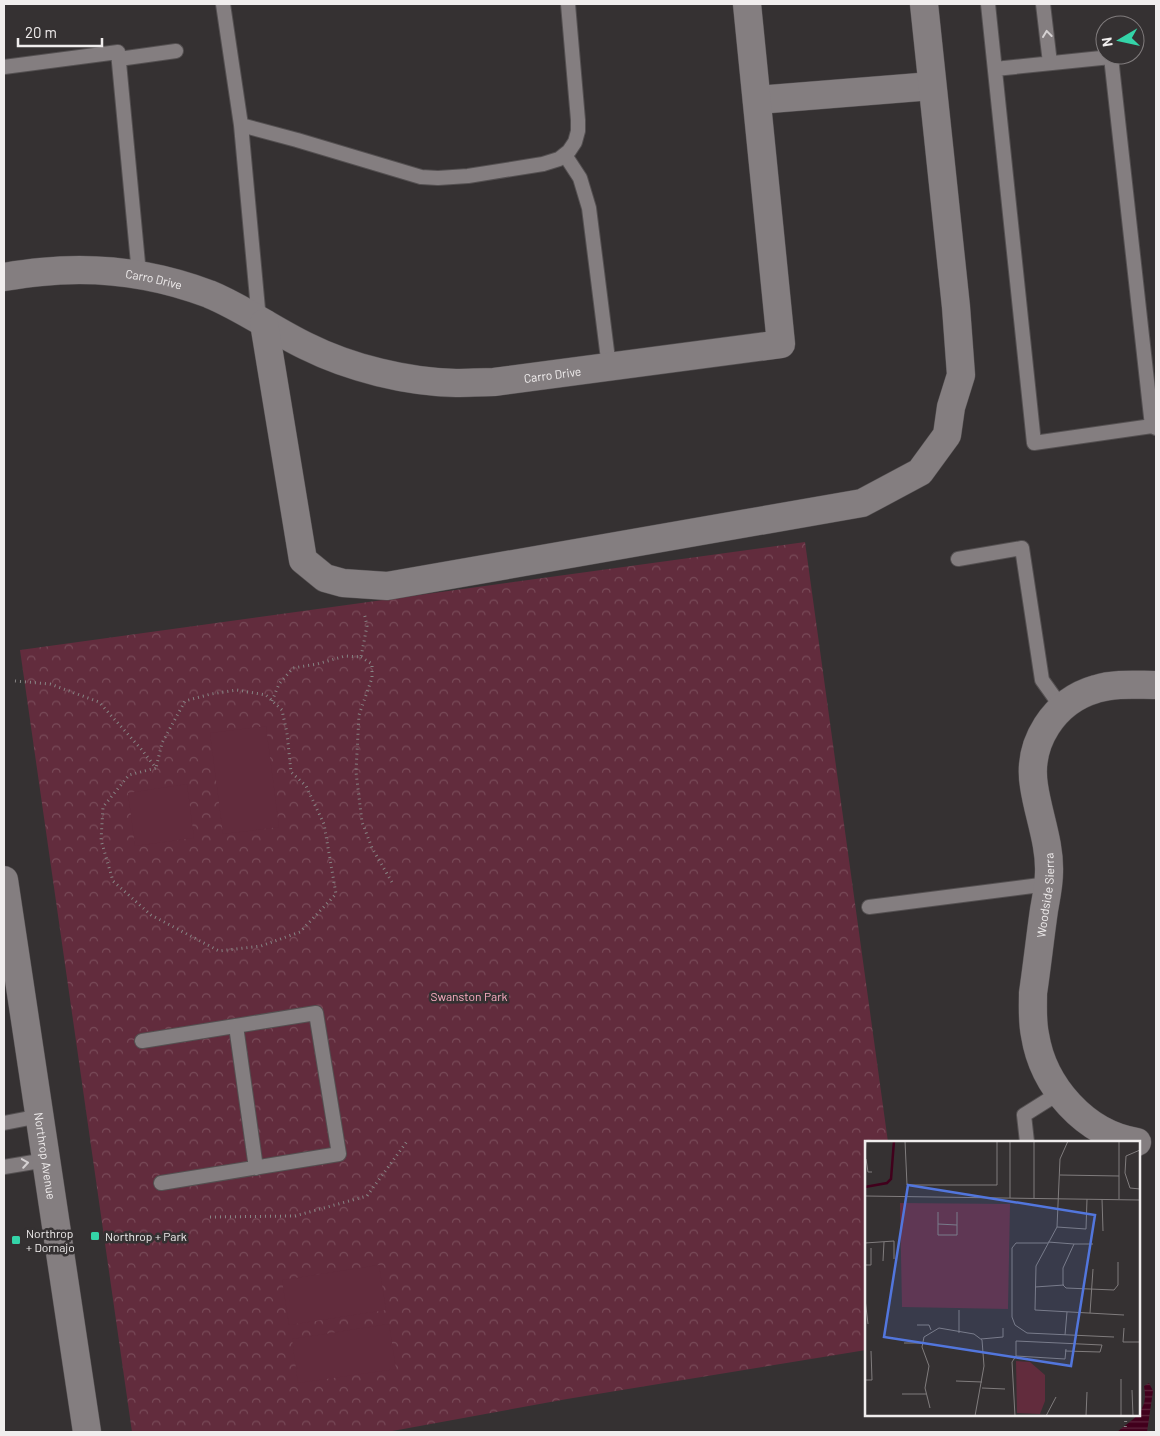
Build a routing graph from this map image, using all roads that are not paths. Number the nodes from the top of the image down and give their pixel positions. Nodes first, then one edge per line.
1 (223, 4) edge
2 (568, 4) edge
3 (747, 4) edge
4 (924, 4) edge
5 (988, 4) edge
6 (1043, 4) edge
7 (176, 51) dead end
8 (119, 59) junction
9 (1050, 63) junction
10 (4, 67) edge
11 (994, 69) junction
12 (932, 86) junction
13 (757, 100) junction
14 (241, 125) junction
15 (565, 155) junction
16 (139, 274) junction
17 (4, 277) edge
18 (262, 322) junction
19 (608, 367) junction
20 (1154, 427) edge
21 (958, 559) dead end
22 (1156, 685) edge
23 (1062, 708) junction
24 (4, 880) edge
25 (1048, 884) junction
26 (869, 907) dead end
27 (236, 1026) junction
28 (142, 1041) dead end
29 (1059, 1093) junction
30 (40, 1116) junction
31 (4, 1123) edge
32 (1027, 1141) edge
33 (1134, 1141) edge
34 (1140, 1142) edge
35 (1156, 1144) edge
36 (46, 1160) junction
37 (4, 1166) edge
38 (256, 1168) junction
39 (161, 1182) dead end
40 (87, 1432) edge

1 - 14 lane
2 - 15 lane
3 - 13 street, Carro Drive
4 - 12 street
5 - 11 lane
9 -> 6 lane
7 - 8 lane
8 - 10 lane
8 - 16 lane
9 - 11 lane
9 - 20 lane
11 - 20 lane
12 - 13 street
12 - 18 street
13 - 19 street, Carro Drive
14 - 15 lane
14 - 18 lane
15 - 19 lane
16 - 17 street, Carro Drive
16 - 18 street, Carro Drive
18 - 19 street, Carro Drive
21 - 23 lane
22 - 23 street, Woodside Sierra
23 - 25 street, Woodside Sierra
24 - 30 street, Northrop Avenue
25 - 26 lane
25 - 29 street, Woodside Sierra
27 - 28 lane
27 - 38 lane
27 - 38 lane
29 - 32 lane
29 - 33 street, Woodside Sierra
30 - 31 lane
30 - 36 street, Northrop Avenue
34 - 35 street, Woodside Sierra
37 -> 36 lane
36 - 40 street, Northrop Avenue
38 - 39 lane

